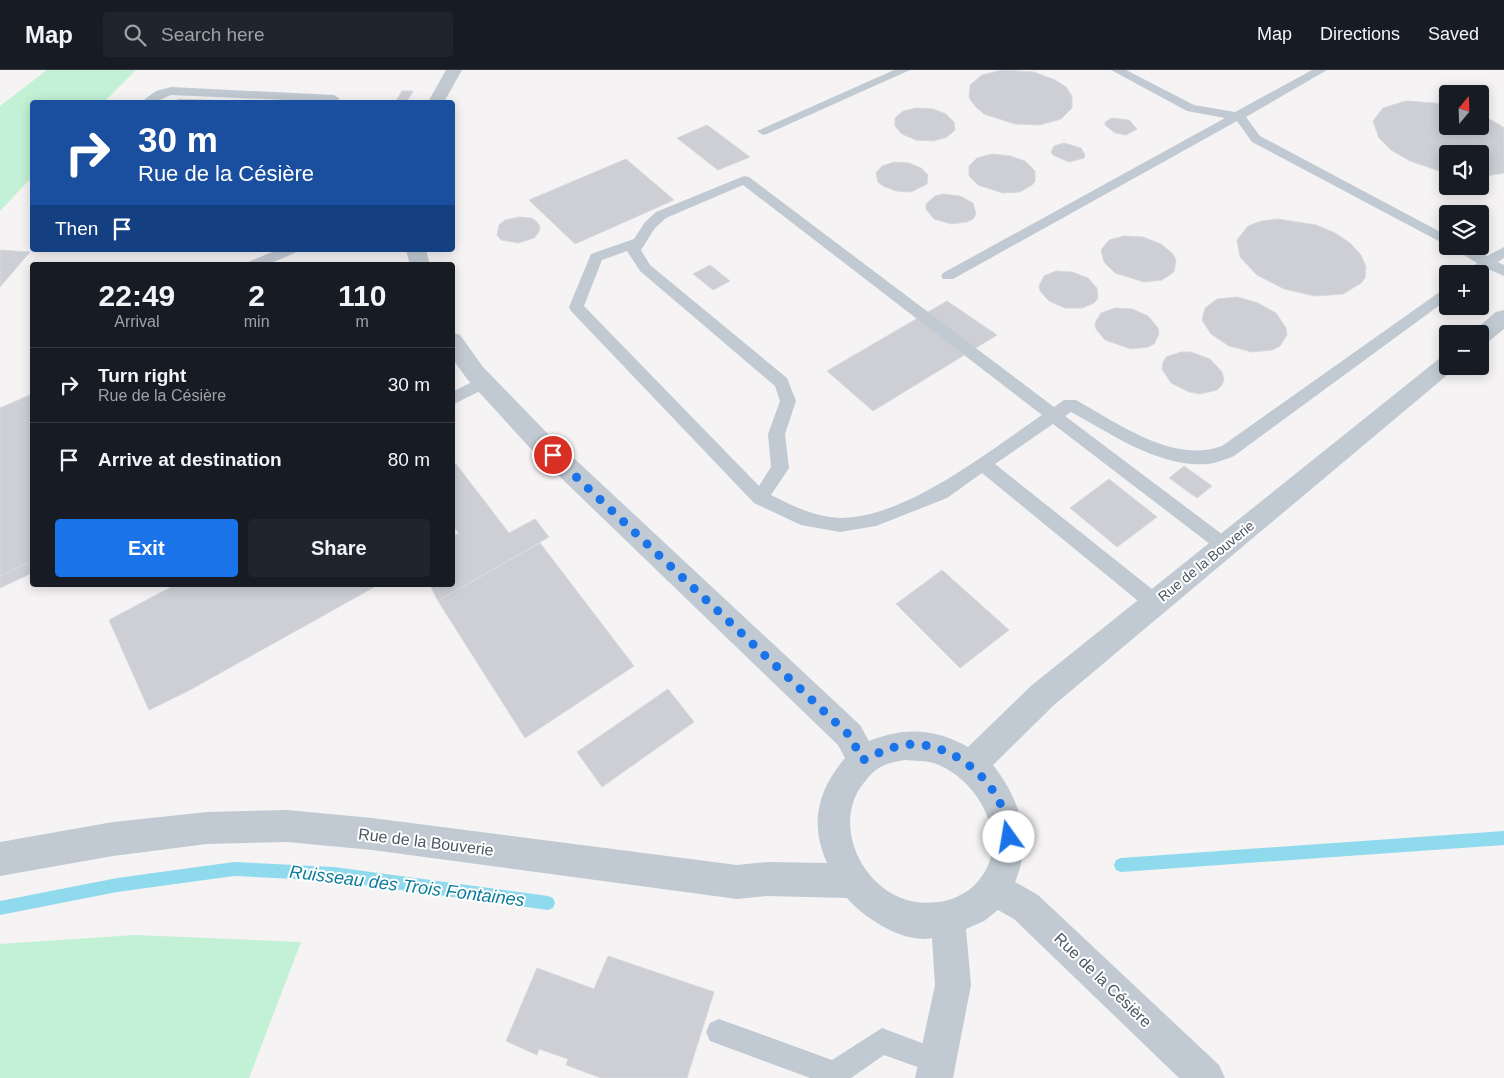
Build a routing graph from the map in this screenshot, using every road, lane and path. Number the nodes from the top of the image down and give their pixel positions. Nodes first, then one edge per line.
1 (454, 70) edge
2 (904, 70) edge
3 (1118, 70) edge
4 (1321, 70) edge
5 (150, 100) edge
6 (333, 100) edge
7 (437, 100) edge
8 (1240, 117) junction
9 (764, 131) dead end
10 (1439, 237) edge
11 (638, 242) junction
12 (1504, 250) edge
13 (285, 252) edge
14 (1472, 255) edge
15 (260, 262) edge
16 (1487, 263) junction
17 (1484, 265) edge
18 (1504, 271) edge
19 (948, 276) dead end
20 (1439, 298) edge
21 (1504, 317) edge
22 (1489, 330) edge
23 (455, 344) edge
24 (1439, 371) edge
25 (484, 382) junction
26 (455, 397) edge
27 (1052, 416) junction
28 (984, 465) junction
29 (760, 498) junction
30 (1225, 546) junction
31 (1155, 603) junction
32 (863, 760) junction
33 (970, 766) junction
34 (0, 859) edge
35 (852, 881) junction
36 (995, 889) junction
37 (948, 920) junction
38 (719, 1032) dead end
39 (936, 1070) edge
40 (1206, 1078) edge

1 - 7 street
2 - 9 lane
3 - 8 lane
4 - 8 lane
5 - 6 lane
8 - 10 lane
8 - 19 lane
11 - 27 lane
11 - 29 lane
11 - 29 lane
12 - 16 lane
13 - 15 lane
14 - 16 lane
16 - 17 lane
16 - 18 lane
20 - 27 lane
21 - 22 street
23 - 25 street
24 - 30 street, Rue de la Bouverie
25 - 26 lane
25 - 32 street
27 - 28 lane
27 - 30 lane
28 - 29 lane
28 - 31 lane
30 - 31 street, Rue de la Bouverie
31 - 33 street, Rue de la Bouverie
32 - 33 street
32 - 35 street
33 - 36 street
34 - 35 street, Rue de la Bouverie
35 - 37 street
36 - 37 street
36 - 40 street, Rue de la Césière
37 - 39 street
38 - 39 lane

